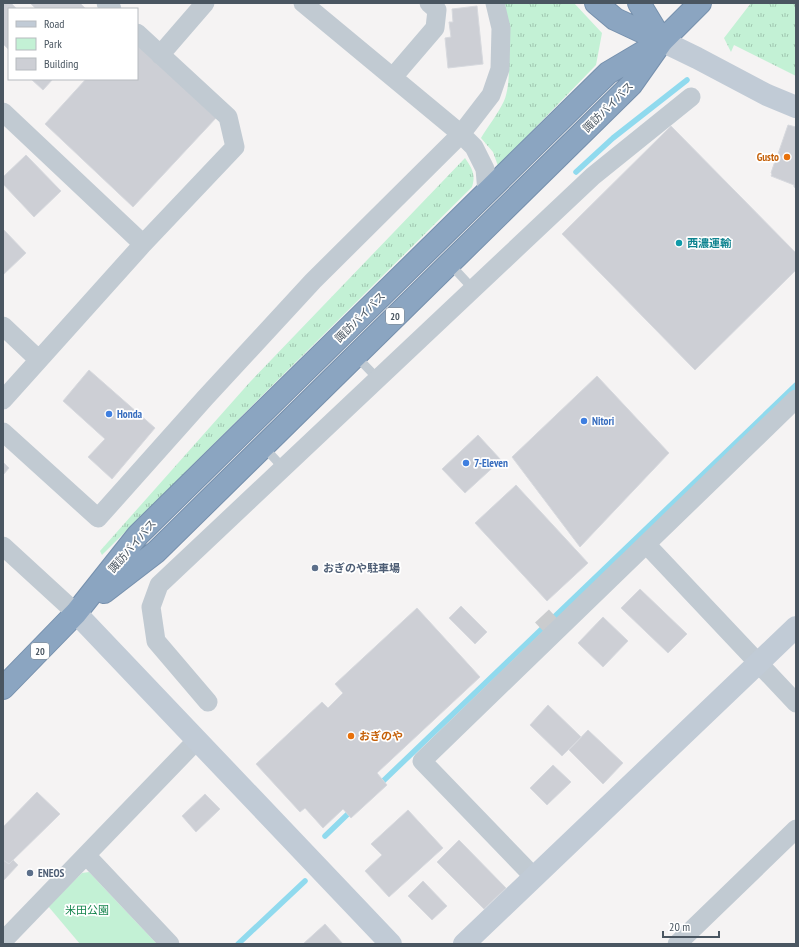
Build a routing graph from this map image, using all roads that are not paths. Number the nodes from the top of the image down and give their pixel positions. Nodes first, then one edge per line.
1 (205, 3) edge
2 (429, 3) edge
3 (495, 3) edge
4 (596, 3) edge
5 (639, 3) edge
6 (700, 3) edge
7 (310, 5) edge
8 (138, 34) edge
9 (662, 41) junction
10 (160, 55) junction
11 (393, 77) junction
12 (691, 97) dead end
13 (796, 107) edge
14 (3, 112) edge
15 (461, 134) junction
16 (487, 192) junction
17 (143, 244) junction
18 (449, 263) junction
19 (476, 292) junction
20 (3, 326) edge
21 (355, 355) junction
22 (39, 360) junction
23 (380, 382) junction
24 (796, 399) edge
25 (3, 400) edge
26 (3, 432) edge
27 (263, 446) junction
28 (286, 470) junction
29 (646, 544) junction
30 (3, 546) edge
31 (76, 613) junction
32 (796, 627) edge
33 (758, 664) junction
34 (3, 688) edge
35 (208, 702) dead end
36 (796, 703) edge
37 (197, 740) junction
38 (796, 829) edge
39 (86, 855) junction
40 (534, 877) junction
41 (3, 941) edge
42 (170, 944) edge
43 (390, 944) edge
44 (464, 944) edge
45 (677, 944) edge

1 - 10 street
2 - 11 street
3 - 15 street
4 - 9 highway
5 - 9 highway
6 - 9 highway, 諏訪バイパス / 20
7 - 11 street
8 - 10 street
9 - 13 street
9 - 16 highway, 諏訪バイパス / 20
9 - 18 highway, 諏訪バイパス / 20
10 - 17 street
11 - 15 street
12 - 19 street
14 - 17 street
15 - 16 street
15 - 26 street
16 - 31 highway, 諏訪バイパス / 20
17 - 22 street
18 - 19 lane
18 - 21 highway, 諏訪バイパス / 20
19 - 23 street
20 - 22 street
21 - 23 lane
21 - 27 highway, 諏訪バイパス / 20
22 - 25 street
23 - 28 street
24 - 29 street
27 - 28 lane
27 - 31 highway, 諏訪バイパス / 20
28 - 35 street
29 - 33 street
29 - 40 street
30 - 31 street
31 - 34 highway, 諏訪バイパス / 20
31 - 37 street
32 - 33 street
33 - 36 street
33 - 40 street
37 - 39 street
37 - 43 street
38 - 45 street
39 - 41 street
39 - 42 street
40 - 44 street

